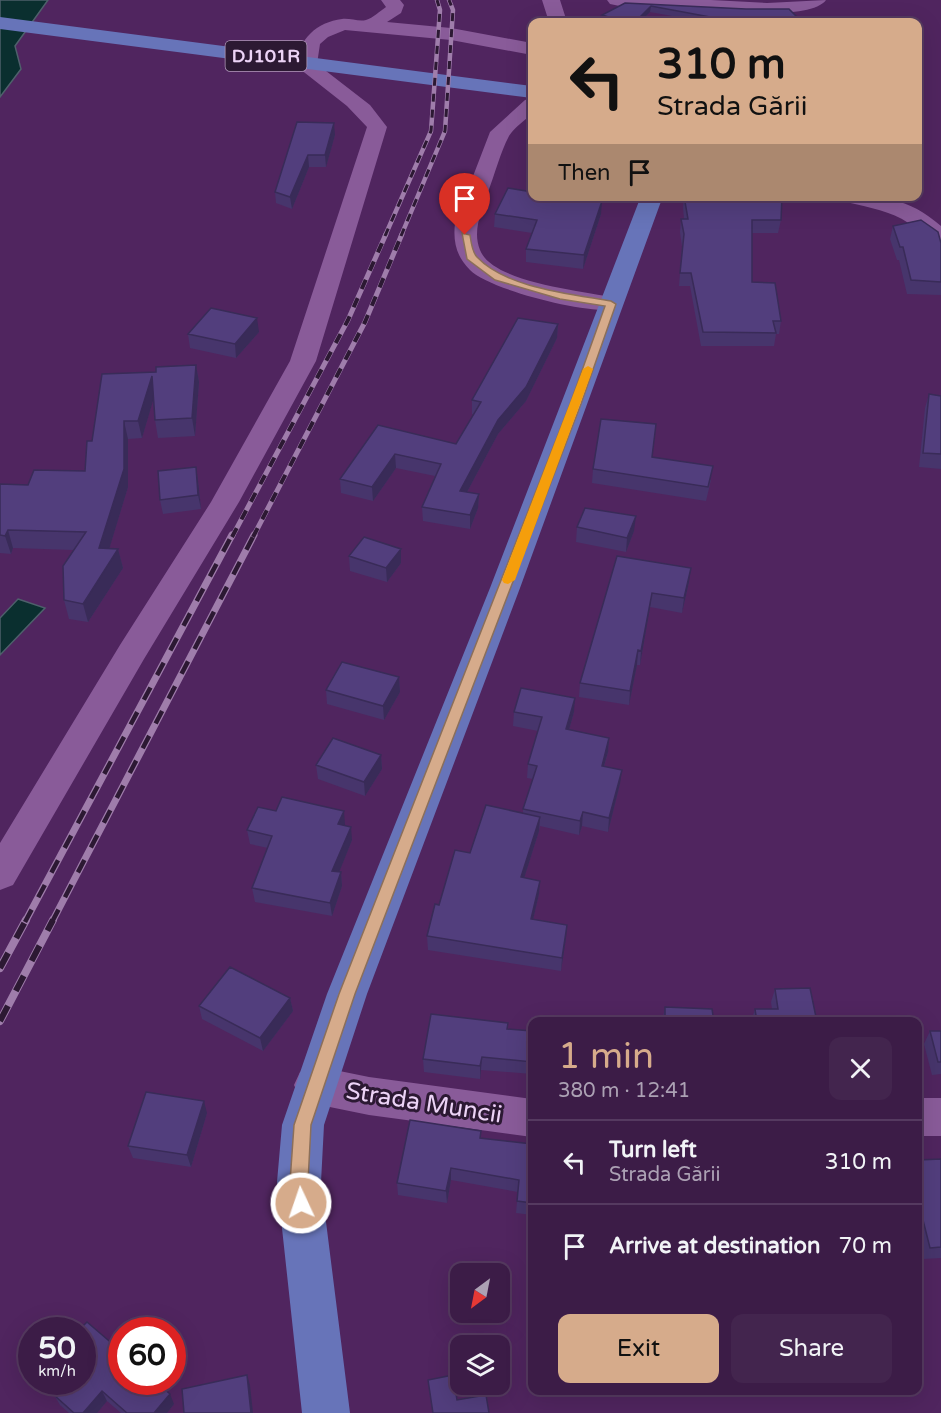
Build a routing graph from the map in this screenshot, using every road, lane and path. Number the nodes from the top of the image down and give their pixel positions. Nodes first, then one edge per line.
1 (390, 0) edge
2 (550, 0) edge
3 (616, 0) edge
4 (817, 0) edge
5 (557, 18) edge
6 (0, 23) edge
7 (369, 26) junction
8 (528, 48) edge
9 (528, 91) edge
10 (528, 108) edge
11 (650, 201) edge
12 (874, 201) edge
13 (888, 204) junction
14 (930, 204) dead end
15 (941, 238) edge
16 (611, 304) junction
17 (0, 875) edge
18 (315, 1085) junction
19 (528, 1117) edge
20 (941, 1117) edge
21 (922, 1118) edge
22 (326, 1413) edge

1 - 7 street
2 - 5 street
3 - 4 street
6 - 9 main road, DJ101R
7 - 8 street
7 - 17 street
10 - 16 street
11 - 16 main road
12 - 13 street
13 - 14 street
13 - 15 street
16 - 18 main road
18 - 19 street, Strada Muncii
18 - 22 main road
20 - 21 street

